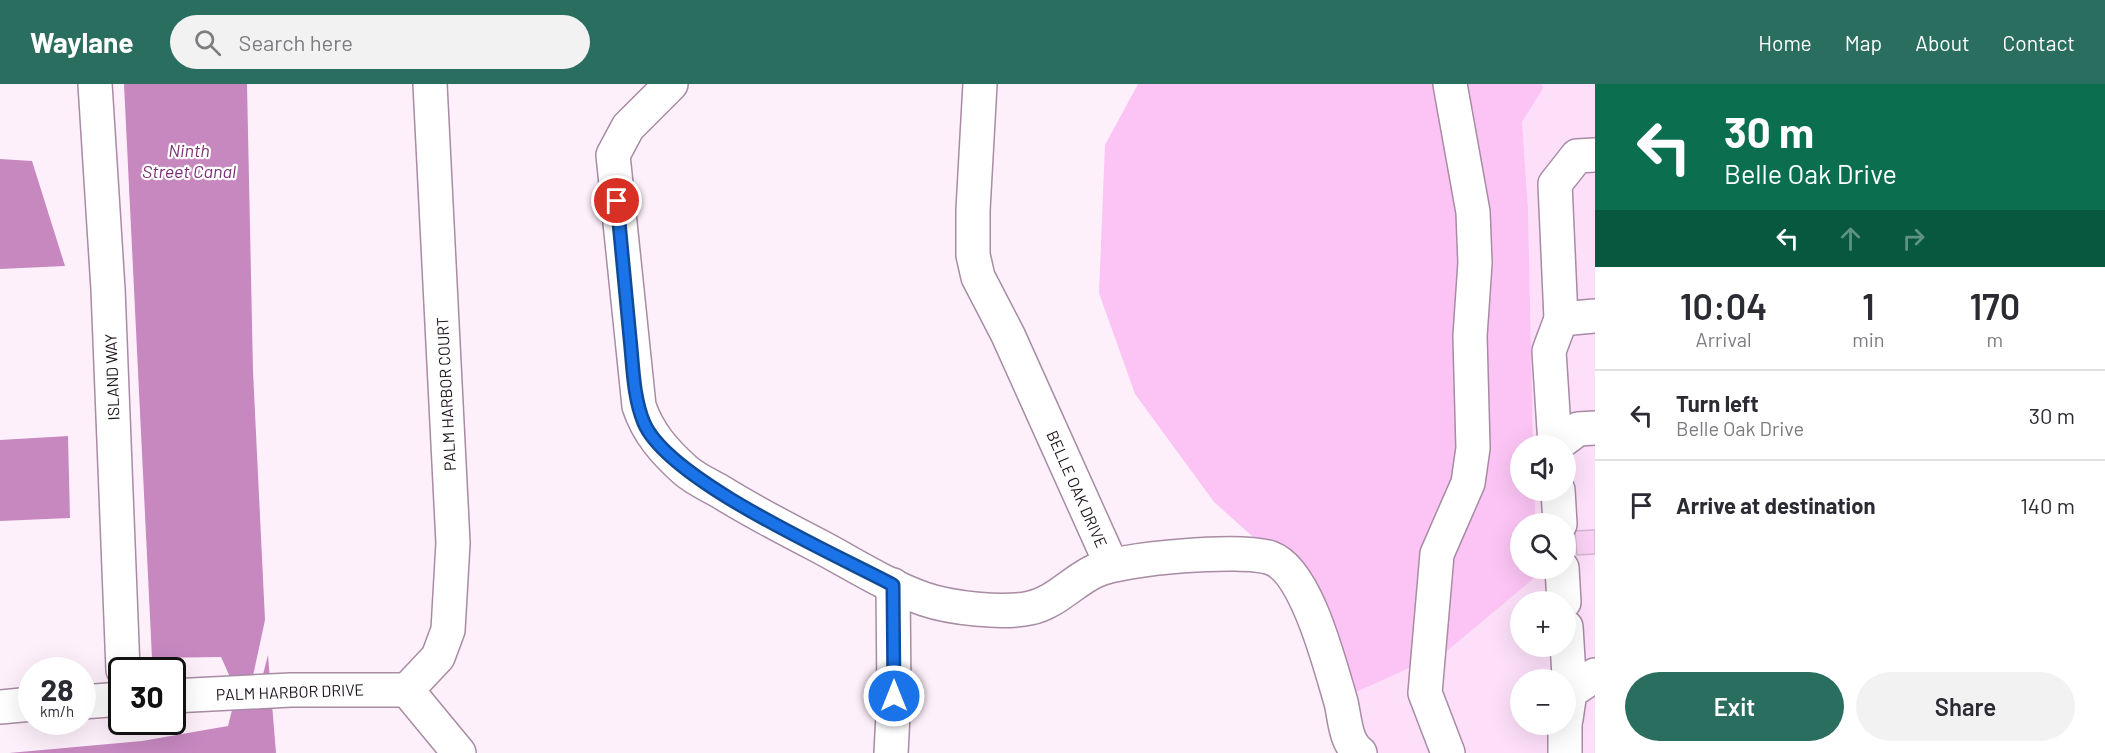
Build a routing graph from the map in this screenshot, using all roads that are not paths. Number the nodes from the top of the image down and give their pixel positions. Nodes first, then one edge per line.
1 (95, 84) edge
2 (430, 84) edge
3 (671, 84) edge
4 (980, 84) edge
5 (1450, 84) edge
6 (1595, 155) edge
7 (1595, 316) edge
8 (1561, 320) junction
9 (1595, 428) edge
10 (1554, 435) edge
11 (1569, 435) edge
12 (1111, 564) junction
13 (893, 585) junction
14 (122, 657) edge
15 (1571, 657) edge
16 (407, 690) junction
17 (186, 695) edge
18 (1577, 696) edge
19 (18, 705) edge
20 (0, 707) edge
21 (1565, 735) edge
22 (459, 753) edge
23 (891, 753) edge
24 (1360, 753) edge
25 (1448, 753) edge
26 (1565, 753) edge

1 - 14 street, ISLAND WAY
2 - 16 street, PALM HARBOR COURT
3 - 13 street
4 - 12 street, BELLE OAK DRIVE
5 - 25 street
6 - 8 street
7 - 8 street
8 - 10 street
9 - 11 street
12 - 13 street
12 - 24 street, BELLE OAK DRIVE
13 - 23 street
15 - 18 street
16 - 17 street, PALM HARBOR DRIVE
16 - 22 street
19 - 20 street
21 - 26 street

